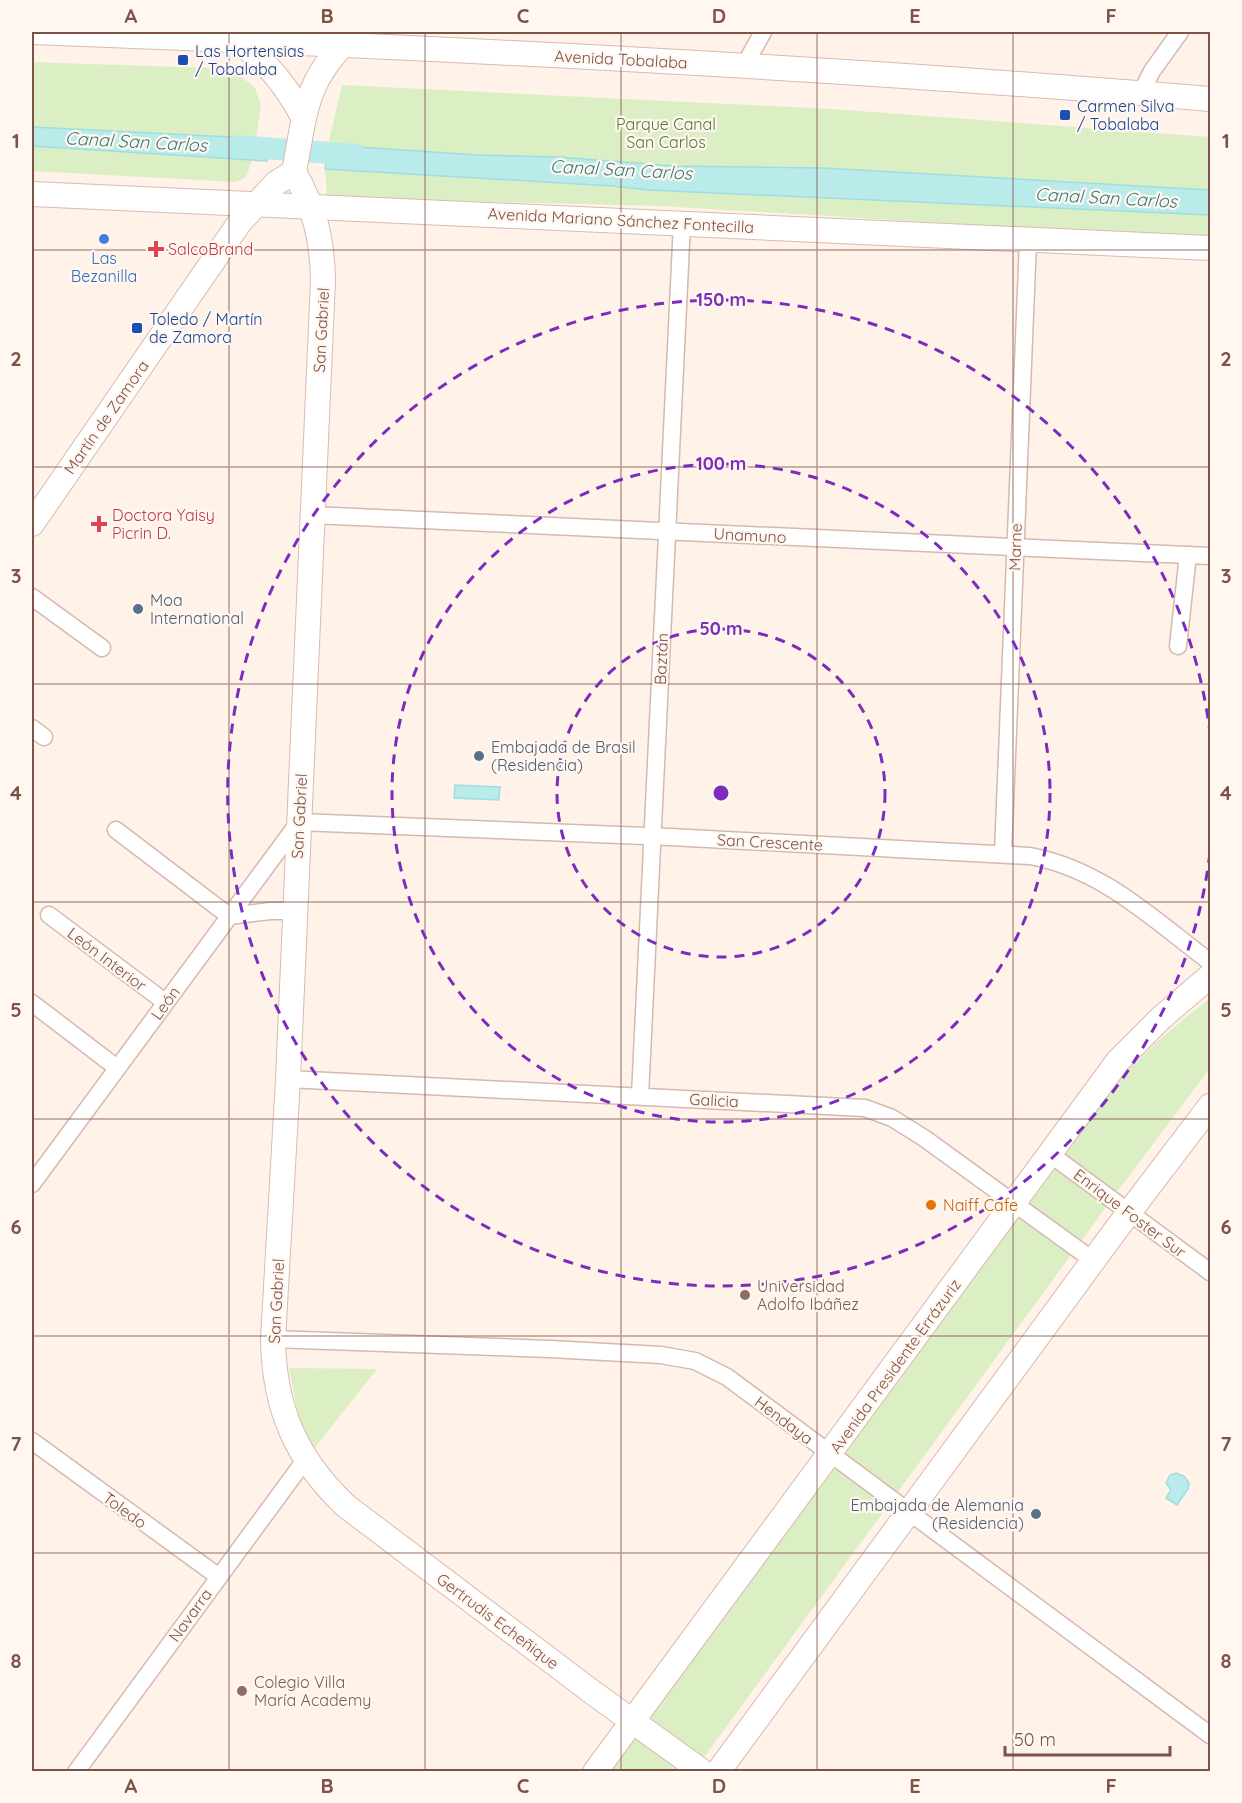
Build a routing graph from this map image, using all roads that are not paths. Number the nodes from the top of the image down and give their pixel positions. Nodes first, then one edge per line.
1 (32, 32) edge
2 (763, 32) edge
3 (1180, 32) edge
4 (122, 33) edge
5 (350, 39) edge
6 (236, 40) junction
7 (424, 40) edge
8 (744, 66) junction
9 (1141, 93) junction
10 (1210, 99) edge
11 (303, 117) junction
12 (296, 159) junction
13 (32, 194) edge
14 (254, 205) junction
15 (312, 206) junction
16 (682, 223) junction
17 (1028, 241) junction
18 (1210, 248) edge
19 (312, 515) junction
20 (32, 524) edge
21 (667, 531) junction
22 (1015, 547) junction
23 (1188, 555) junction
24 (1210, 556) edge
25 (32, 597) edge
26 (1178, 646) dead end
27 (102, 648) dead end
28 (298, 822) junction
29 (116, 830) dead end
30 (653, 837) junction
31 (1003, 853) junction
32 (295, 911) junction
33 (49, 915) dead end
34 (230, 916) junction
35 (1210, 962) edge
36 (1210, 976) edge
37 (165, 1002) junction
38 (32, 1003) edge
39 (117, 1068) junction
40 (288, 1079) junction
41 (640, 1096) junction
42 (1210, 1106) edge
43 (1050, 1154) junction
44 (34, 1177) edge
45 (1015, 1203) junction
46 (1129, 1212) junction
47 (1094, 1261) junction
48 (1210, 1272) edge
49 (273, 1340) junction
50 (32, 1441) edge
51 (830, 1454) junction
52 (305, 1460) junction
53 (909, 1512) junction
54 (219, 1577) junction
55 (633, 1722) junction
56 (1210, 1735) edge
57 (76, 1772) edge
58 (595, 1772) edge
59 (703, 1772) edge
60 (718, 1772) edge

1 - 4 street, Avenida Tobalaba
2 - 8 street
3 - 9 street
4 - 6 street, Avenida Tobalaba
5 - 6 street, Avenida Tobalaba
5 - 7 street, Avenida Tobalaba
5 - 11 street
6 - 11 street
7 - 8 street, Avenida Tobalaba
8 - 9 street, Avenida Tobalaba
9 - 10 street, Avenida Tobalaba
11 - 12 street
12 - 14 street, Martín de Zamora
12 - 15 street, San Gabriel
13 - 14 street, Avenida Mariano Sánchez Fontecilla
14 - 15 street, Avenida Mariano Sánchez Fontecilla
14 - 20 street, Martín de Zamora
15 - 16 street, Avenida Mariano Sánchez Fontecilla
15 - 19 street, San Gabriel
16 - 17 street, Avenida Mariano Sánchez Fontecilla
16 - 21 street, Baztán
17 - 18 street, Avenida Mariano Sánchez Fontecilla
17 - 22 street, Marne
19 - 21 street, Unamuno
19 - 28 street, San Gabriel
21 - 22 street, Unamuno
21 - 30 street, Baztán
22 - 23 street, Unamuno
22 - 31 street, Marne
23 - 24 street, Unamuno
23 - 26 street
25 - 27 street
28 - 30 street, San Crescente
28 - 32 street, San Gabriel
28 - 34 street, León
29 - 34 street
30 - 31 street, San Crescente
30 - 41 street, Baztán
31 - 35 street, San Crescente
32 - 34 street
32 - 40 street, San Gabriel
33 - 37 street, León Interior
34 - 37 street, León
36 - 43 street, Avenida Presidente Errázuriz
37 - 39 street, León
38 - 39 street
39 - 44 street, León
40 - 41 street, Galicia
40 - 49 street, San Gabriel
41 - 45 street, Galicia
42 - 46 street
43 - 45 street, Avenida Presidente Errázuriz
43 - 46 street, Enrique Foster Sur
45 - 47 street, Galicia
45 - 51 street, Avenida Presidente Errázuriz
46 - 47 street
46 - 48 street, Enrique Foster Sur
47 - 53 street
49 - 51 street, Hendaya
49 - 52 street, San Gabriel
50 - 54 street, Toledo
51 - 53 street, Hendaya
51 - 55 street, Avenida Presidente Errázuriz
52 - 54 street, Navarra
52 - 55 street, Gertrudis Echeñique
53 - 56 street, Hendaya
53 - 60 street
54 - 57 street, Navarra
55 - 58 street, Avenida Presidente Errázuriz
55 - 59 street, Gertrudis Echeñique

